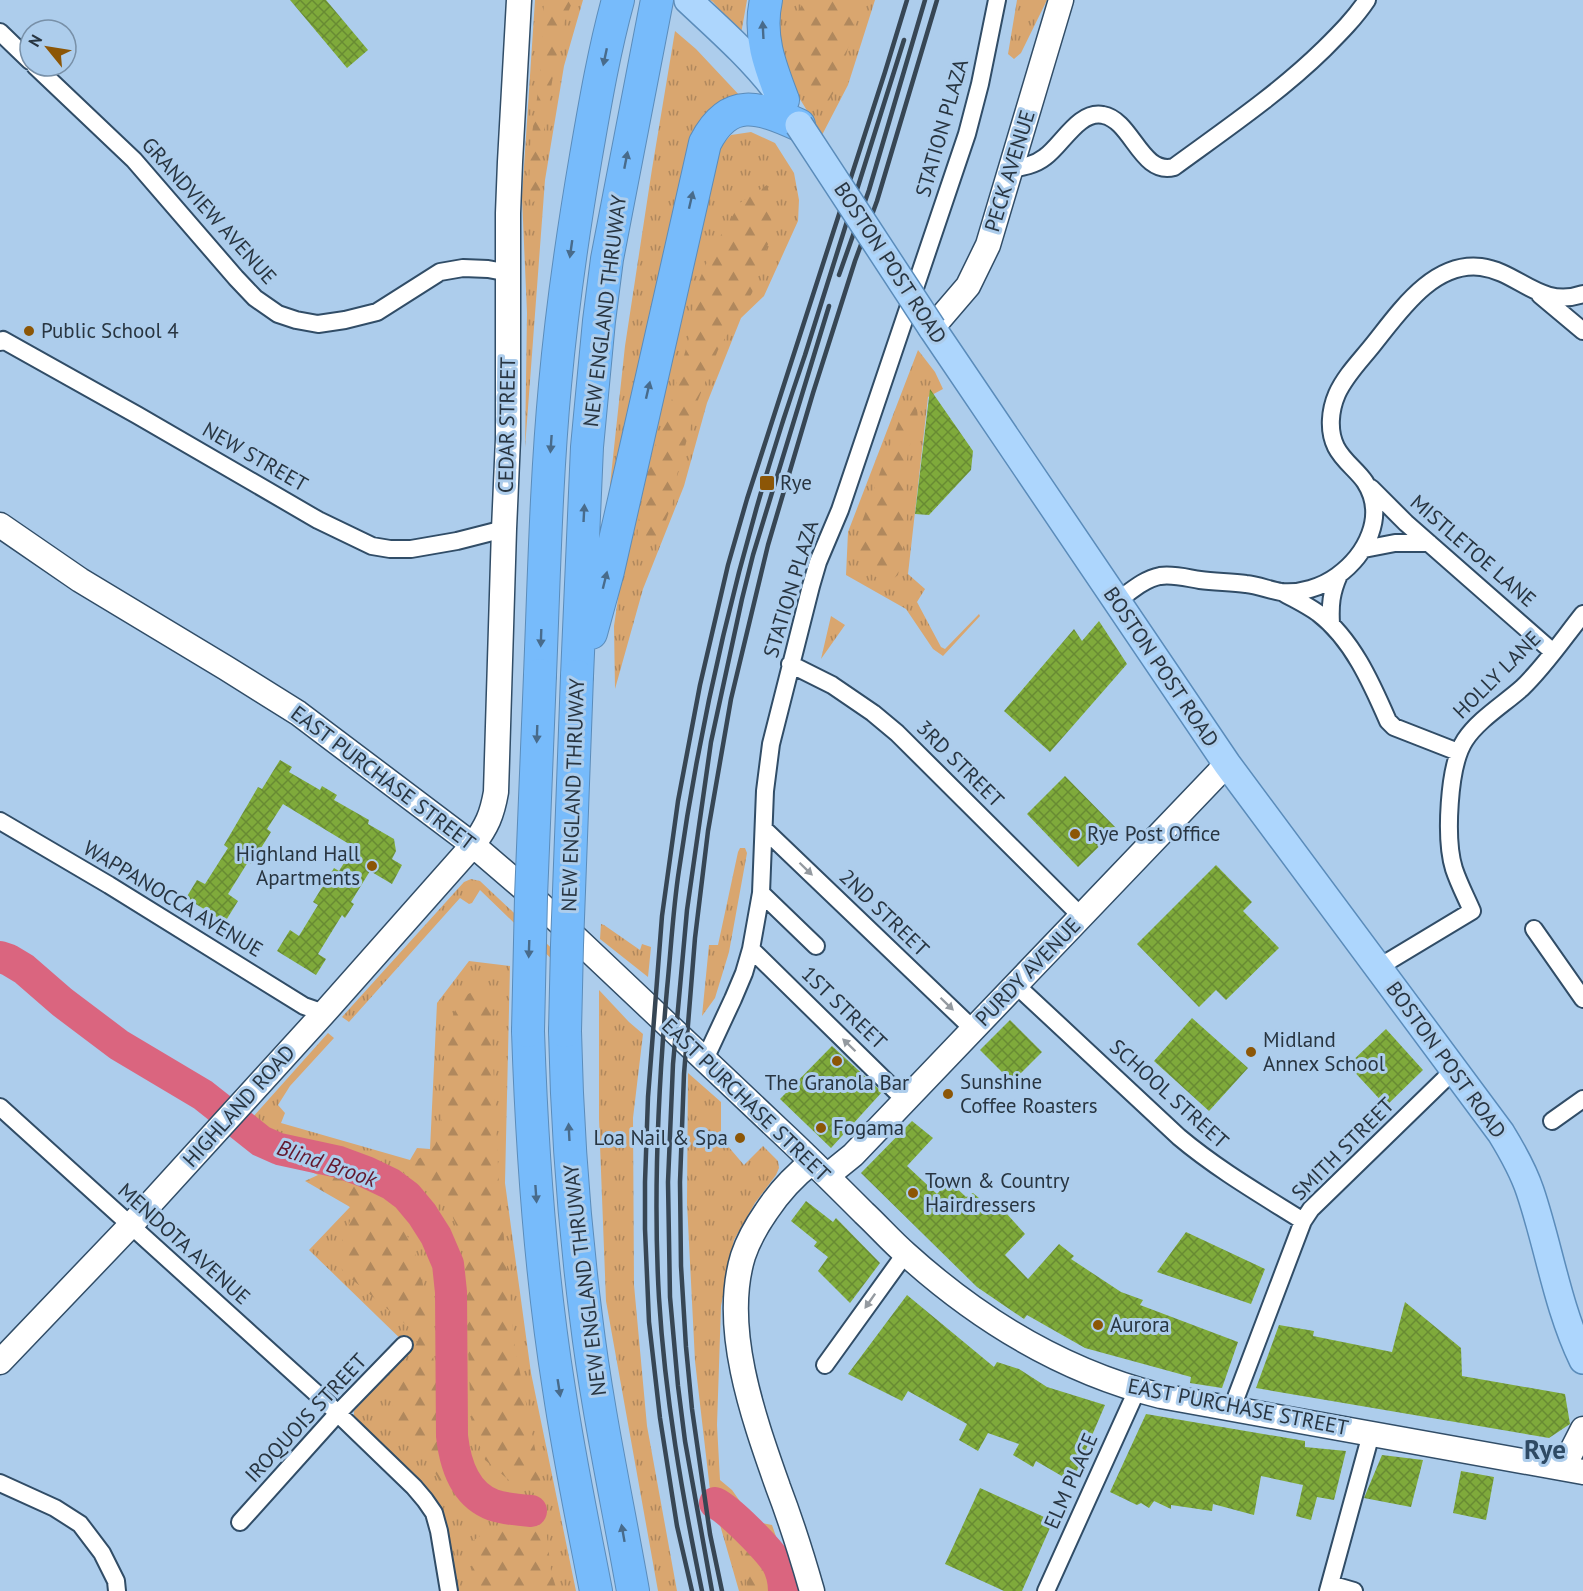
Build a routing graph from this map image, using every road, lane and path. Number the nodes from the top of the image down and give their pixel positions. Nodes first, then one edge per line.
1 (519, 0) edge
2 (618, 0) edge
3 (766, 0) edge
4 (997, 0) edge
5 (1061, 0) edge
6 (1367, 0) edge
7 (696, 8) edge
8 (657, 9) edge
9 (0, 32) edge
10 (18, 49) edge
11 (48, 78) edge
12 (791, 112) junction
13 (1010, 169) junction
14 (508, 273) junction
15 (1537, 293) junction
16 (1583, 294) edge
17 (932, 328) junction
18 (1583, 331) edge
19 (0, 342) edge
20 (1365, 482) junction
21 (0, 525) edge
22 (504, 530) junction
23 (1429, 543) junction
24 (1364, 549) junction
25 (1339, 575) junction
26 (1282, 592) junction
27 (1117, 601) junction
28 (1583, 614) edge
29 (1331, 624) junction
30 (1553, 652) junction
31 (790, 664) junction
32 (577, 676) junction
33 (1458, 752) junction
34 (1227, 764) junction
35 (0, 821) edge
36 (764, 829) junction
37 (473, 845) junction
38 (760, 893) junction
39 (1082, 916) junction
40 (1534, 929) dead end
41 (816, 946) dead end
42 (751, 949) junction
43 (1379, 967) junction
44 (1016, 985) junction
45 (1583, 999) edge
46 (324, 1013) junction
47 (973, 1029) junction
48 (705, 1059) junction
49 (1455, 1069) junction
50 (1583, 1099) edge
51 (905, 1100) junction
52 (0, 1107) edge
53 (1552, 1121) dead end
54 (820, 1169) junction
55 (1304, 1221) junction
56 (130, 1226) junction
57 (905, 1254) junction
58 (405, 1345) dead end
59 (1583, 1360) edge
60 (0, 1362) edge
61 (825, 1365) dead end
62 (1137, 1390) junction
63 (1232, 1408) junction
64 (338, 1413) junction
65 (1583, 1429) edge
66 (1371, 1434) junction
67 (1573, 1470) edge
68 (0, 1483) edge
69 (240, 1522) dead end
70 (1329, 1588) edge
71 (117, 1591) edge
72 (449, 1591) edge
73 (596, 1591) edge
74 (633, 1591) edge
75 (812, 1591) edge
76 (1046, 1591) edge
77 (1354, 1591) edge

1 - 14 street, CEDAR STREET
2 -> 73 highway, NEW ENGLAND THRUWAY, bridge
12 -> 3 highway
4 - 31 street, STATION PLAZA
5 - 13 street, PECK AVENUE
6 - 13 street
7 - 12 main road, BOSTON POST ROAD
32 -> 8 highway, NEW ENGLAND THRUWAY
9 - 10 street
11 - 14 street, GRANDVIEW AVENUE
12 - 17 main road, BOSTON POST ROAD, bridge
32 -> 12 highway
13 - 17 street, PECK AVENUE
14 - 22 street, CEDAR STREET
15 - 16 street
15 - 18 street
15 - 20 street, MISTLETOE LANE
17 - 27 main road, BOSTON POST ROAD
19 - 22 street, NEW STREET
20 - 23 street, MISTLETOE LANE
20 - 24 street
21 - 37 street, EAST PURCHASE STREET
22 - 37 street, CEDAR STREET
23 - 24 street
23 - 30 street, MISTLETOE LANE
24 - 25 street
25 - 26 street
25 - 29 street
26 - 27 street
26 - 29 street
27 - 34 main road, BOSTON POST ROAD
28 - 30 street, HOLLY LANE
29 - 33 street
30 - 33 street, HOLLY LANE
31 - 36 street, STATION PLAZA
31 - 39 street, 3RD STREET
74 -> 32 highway, NEW ENGLAND THRUWAY, bridge
33 - 43 street, HOLLY LANE
34 - 39 street, PURDY AVENUE
34 - 43 main road, BOSTON POST ROAD
35 - 46 street, WAPPANOCCA AVENUE
36 - 38 street, STATION PLAZA
36 -> 47 street, 2ND STREET
37 - 46 street, HIGHLAND ROAD
37 - 48 street, EAST PURCHASE STREET
38 - 41 street
38 - 42 street, STATION PLAZA
39 - 44 street, PURDY AVENUE
40 - 45 street
42 - 48 street, STATION PLAZA
51 -> 42 street, 1ST STREET
43 - 49 main road, BOSTON POST ROAD
44 - 47 street, PURDY AVENUE
44 - 55 street, SCHOOL STREET
46 - 56 street, HIGHLAND ROAD
47 - 51 street, PURDY AVENUE
48 - 54 street, EAST PURCHASE STREET
49 - 55 street, SMITH STREET
49 - 59 main road, BOSTON POST ROAD
50 - 53 street
51 - 54 street, PURDY AVENUE
52 - 56 street, MENDOTA AVENUE
54 - 57 street, EAST PURCHASE STREET
54 - 75 street, PURDY AVENUE
55 - 63 street, SMITH STREET
56 - 60 street, HIGHLAND ROAD
56 - 64 street, MENDOTA AVENUE
57 -> 61 street
57 - 62 street, EAST PURCHASE STREET
58 - 64 street, IROQUOIS STREET
62 - 63 street, EAST PURCHASE STREET
62 - 76 street, ELM PLACE
63 - 66 street, EAST PURCHASE STREET
64 - 69 street, IROQUOIS STREET
64 - 72 street, MENDOTA AVENUE
65 - 67 street
66 - 67 street, EAST PURCHASE STREET
66 - 70 street
68 - 71 street
70 - 77 street

